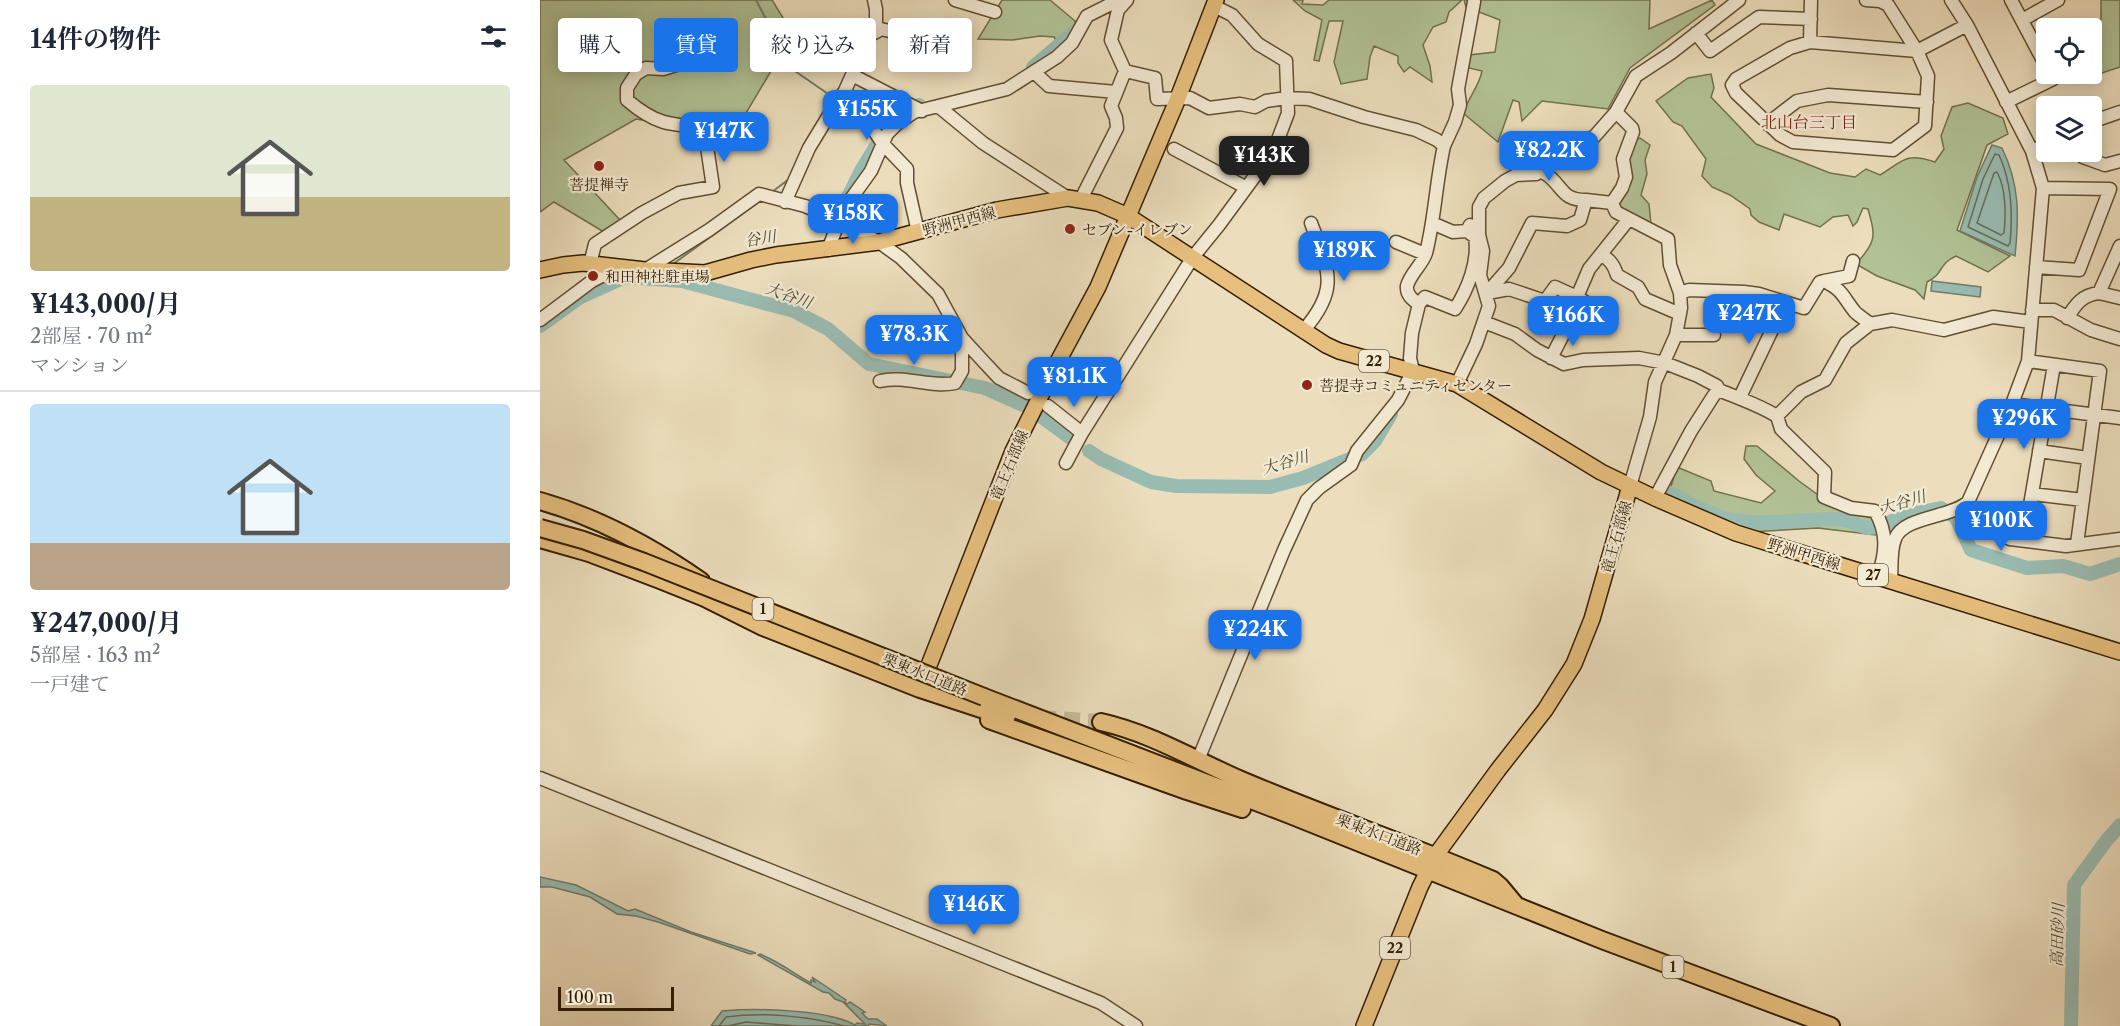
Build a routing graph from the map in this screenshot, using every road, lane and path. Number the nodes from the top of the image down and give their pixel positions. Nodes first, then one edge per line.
1 (874, 0) edge
2 (956, 0) edge
3 (1119, 0) edge
4 (1127, 0) edge
5 (1739, 0) edge
6 (1811, 0) edge
7 (1866, 0) edge
8 (1951, 0) edge
9 (2011, 0) edge
10 (2058, 0) edge
11 (1474, 2) dead end
12 (1215, 3) edge
13 (995, 12) dead end
14 (876, 18) edge
15 (1811, 19) junction
16 (2022, 20) junction
17 (1967, 25) junction
18 (888, 31) edge
19 (876, 32) edge
20 (1696, 33) junction
21 (1810, 42) junction
22 (2036, 47) edge
23 (1917, 51) junction
24 (654, 69) edge
25 (1125, 71) junction
26 (853, 72) edge
27 (1034, 72) junction
28 (852, 75) junction
29 (2043, 84) edge
30 (844, 92) junction
31 (1116, 92) junction
32 (1178, 98) junction
33 (1287, 98) junction
34 (1926, 102) junction
35 (2006, 102) junction
36 (938, 106) junction
37 (922, 111) junction
38 (1616, 112) junction
39 (2120, 112) edge
40 (2102, 118) edge
41 (1767, 124) junction
42 (883, 144) junction
43 (1444, 146) junction
44 (1174, 149) dead end
45 (2036, 149) edge
46 (2032, 151) junction
47 (2120, 161) edge
48 (2097, 162) edge
49 (1538, 171) junction
50 (1245, 187) junction
51 (2043, 188) junction
52 (1074, 198) junction
53 (1586, 200) junction
54 (785, 202) junction
55 (1612, 203) junction
56 (1479, 212) junction
57 (1128, 216) junction
58 (1629, 219) junction
59 (840, 221) junction
60 (1311, 223) dead end
61 (1432, 223) junction
62 (1467, 231) junction
63 (918, 232) junction
64 (879, 242) junction
65 (1396, 242) dead end
66 (828, 250) junction
67 (2119, 252) edge
68 (1425, 254) junction
69 (1601, 254) junction
70 (1192, 257) junction
71 (1853, 261) dead end
72 (590, 264) junction
73 (2036, 267) junction
74 (540, 270) edge
75 (645, 270) junction
76 (624, 271) junction
77 (1824, 281) junction
78 (1487, 293) junction
79 (1680, 293) junction
80 (2099, 293) junction
81 (1577, 297) junction
82 (1768, 297) junction
83 (2120, 298) edge
84 (1419, 304) junction
85 (1680, 314) junction
86 (2032, 316) junction
87 (1611, 318) dead end
88 (2067, 318) junction
89 (540, 320) edge
90 (1484, 322) junction
91 (1870, 324) junction
92 (1567, 327) dead end
93 (1303, 331) junction
94 (1676, 335) junction
95 (1714, 335) dead end
96 (962, 338) junction
97 (2120, 339) edge
98 (1551, 358) junction
99 (2028, 361) junction
100 (1665, 363) junction
101 (2054, 365) junction
102 (1413, 371) junction
103 (880, 381) dead end
104 (1457, 384) junction
105 (1719, 390) junction
106 (1028, 393) dead end
107 (1740, 397) junction
108 (2012, 404) junction
109 (1048, 406) dead end
110 (2046, 409) junction
111 (2094, 415) junction
112 (1777, 416) junction
113 (2120, 418) edge
114 (1082, 433) junction
115 (2039, 451) junction
116 (2088, 458) junction
117 (1066, 463) dead end
118 (1630, 486) junction
119 (2032, 494) junction
120 (1655, 498) junction
121 (540, 501) edge
122 (2083, 501) junction
123 (1968, 502) junction
124 (540, 528) edge
125 (540, 539) edge
126 (2120, 539) edge
127 (2024, 540) junction
128 (2077, 544) junction
129 (1884, 579) junction
130 (788, 636) junction
131 (2120, 652) edge
132 (920, 689) junction
133 (1007, 716) dead end
134 (1101, 722) tunnel mouth
135 (1198, 760) junction
136 (540, 778) edge
137 (1308, 823) junction
138 (1432, 863) junction
139 (1136, 1026) edge
140 (1364, 1026) edge
141 (1831, 1026) edge

1 - 14 street
2 - 13 street
3 - 27 street
4 - 25 street
5 - 20 street
6 - 15 street
7 - 23 street
8 - 17 street
9 - 16 street
10 - 16 street
11 - 43 street
12 - 32 main road, 竜王石部線
12 - 33 street
15 - 20 street
15 - 21 street
16 - 22 street
17 - 23 street
17 - 35 street
18 - 19 street
20 - 38 street
21 - 23 street
21 - 41 street
23 - 34 street
24 - 72 street
25 - 31 street
25 - 32 street
26 - 28 street
27 - 31 street
27 - 36 street
28 - 30 street
28 - 37 street
29 - 35 street
30 - 42 street
30 - 54 street
31 - 52 street
32 - 33 street
32 - 57 main road, 竜王石部線
33 - 43 street
33 - 50 street
34 - 41 street
34 - 41 street
35 - 46 street
36 - 37 street
36 - 52 street
37 - 42 street
38 - 49 street
38 - 55 street
39 - 40 street
42 - 59 street
42 - 63 street
43 - 61 street
44 - 50 street
45 - 46 street
46 - 51 street
47 - 48 street
49 - 53 street
49 - 56 street
50 - 70 street
51 - 73 street
51 - 73 street
52 - 57 main road, 野洲甲西線
52 - 63 main road, 野洲甲西線
53 - 55 street
53 - 78 street
54 - 59 street
54 - 75 street
55 - 58 street
56 - 62 street
56 - 78 street
57 - 70 main road, 竜王石部線 / 22
57 - 132 main road, 竜王石部線
58 - 69 street
58 - 79 street
59 - 64 street
59 - 66 street
60 - 93 street
61 - 62 street
61 - 68 street
62 - 84 street
63 - 64 main road, 野洲甲西線
64 - 66 main road, 野洲甲西線
64 - 96 street
65 - 68 street
66 - 75 main road, 野洲甲西線
67 - 80 street
68 - 84 street
69 - 81 street
69 - 85 street
70 - 93 main road, 竜王石部線 / 22
70 - 114 street
71 - 77 street
72 - 74 main road, 野洲甲西線
72 - 76 main road, 野洲甲西線
73 - 86 street
75 - 76 main road, 野洲甲西線
76 - 89 street
77 - 82 street
77 - 91 street
78 - 81 street
78 - 90 street
79 - 82 street
79 - 85 street
80 - 83 street
80 - 88 street
81 - 87 street
82 - 107 street
84 - 102 street
85 - 94 street
86 - 88 street
86 - 91 street
86 - 99 street
88 - 97 street
90 - 98 street
90 - 104 street
91 - 112 street
92 - 98 street
93 - 102 main road, 竜王石部線 / 22
94 - 95 street
94 - 100 street
96 - 103 street
96 - 106 street
98 - 100 street
99 - 101 street
99 - 108 street
100 - 105 street
100 - 118 street
101 - 110 street
101 - 111 street
102 - 104 main road, 竜王石部線 / 22
102 - 135 street
104 - 118 main road, 竜王石部線 / 22
105 - 107 street
105 - 120 street
107 - 112 street
108 - 110 street
108 - 123 street
109 - 114 street
110 - 111 street
110 - 115 street
111 - 113 street
111 - 116 street
112 - 129 street
114 - 117 street
115 - 116 street
115 - 119 street
116 - 122 street
118 - 120 main road, 野洲甲西線 / 27
118 - 138 main road, 竜王石部線 / 22
119 - 122 street
119 - 127 street
120 - 129 main road, 野洲甲西線 / 27
121 - 130 highway, 1
122 - 128 street
123 - 127 street
123 - 129 street
124 - 137 highway, 栗東水口道路 / 1, bridge
125 - 130 highway, 栗東水口道路 / 1
126 - 128 street
127 - 128 street
129 - 131 main road, 野洲甲西線 / 27
130 - 132 highway, 栗東水口道路 / 1
132 - 133 highway, 栗東水口道路 / 1
132 - 137 highway, 栗東水口道路 / 1
134 - 135 highway, 栗東水口道路 / 1
135 - 138 highway, 栗東水口道路 / 1
136 - 139 street
137 - 138 highway, 栗東水口道路 / 1
138 - 140 main road, 竜王石部線 / 22
138 - 141 highway, 栗東水口道路 / 1

